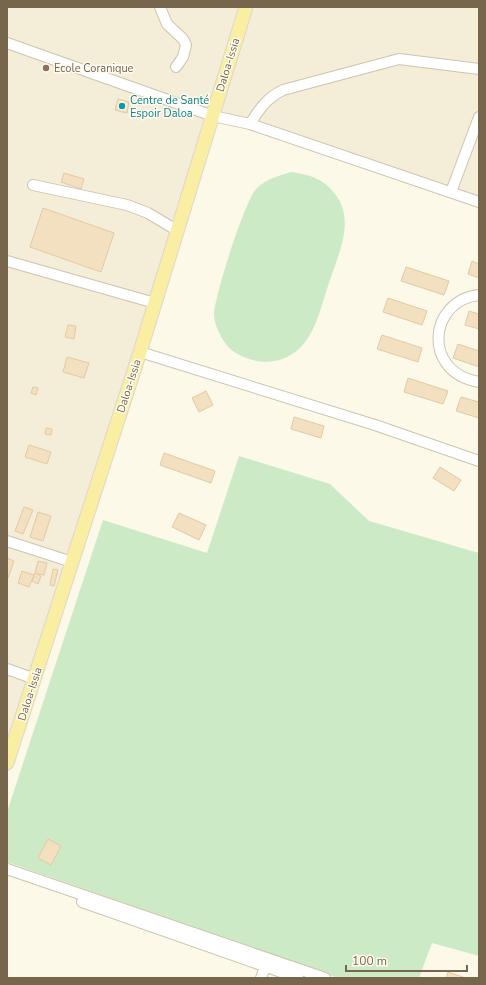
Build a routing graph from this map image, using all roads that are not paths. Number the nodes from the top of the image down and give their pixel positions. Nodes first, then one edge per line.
1 (160, 7) edge
2 (246, 7) edge
3 (7, 43) edge
4 (176, 67) dead end
5 (479, 69) edge
6 (213, 116) junction
7 (479, 117) edge
8 (250, 124) junction
9 (33, 185) dead end
10 (451, 192) junction
11 (479, 202) edge
12 (178, 231) junction
13 (7, 261) edge
14 (479, 295) edge
15 (156, 303) junction
16 (140, 352) junction
17 (479, 382) edge
18 (479, 462) edge
19 (7, 541) edge
20 (72, 562) junction
21 (7, 670) edge
22 (35, 679) junction
23 (8, 757) edge
24 (7, 869) edge
25 (7, 875) edge
26 (267, 962) junction
27 (261, 978) edge
28 (298, 978) edge
29 (325, 978) edge

1 - 4 street
2 - 6 main road, Daloa-Issia
3 - 6 street
5 - 8 street
6 - 8 street
6 - 12 main road, Daloa-Issia
7 - 10 street
8 - 10 street
9 - 12 street
10 - 11 street
12 - 15 main road, Daloa-Issia
13 - 15 street
14 - 17 street
15 - 16 main road, Daloa-Issia
16 - 18 street
16 - 20 main road, Daloa-Issia
19 - 20 street
20 - 22 main road, Daloa-Issia
21 - 22 street
22 - 23 main road, Daloa-Issia
24 - 26 street
25 - 26 street
26 - 27 street
26 - 28 street
26 - 29 street

